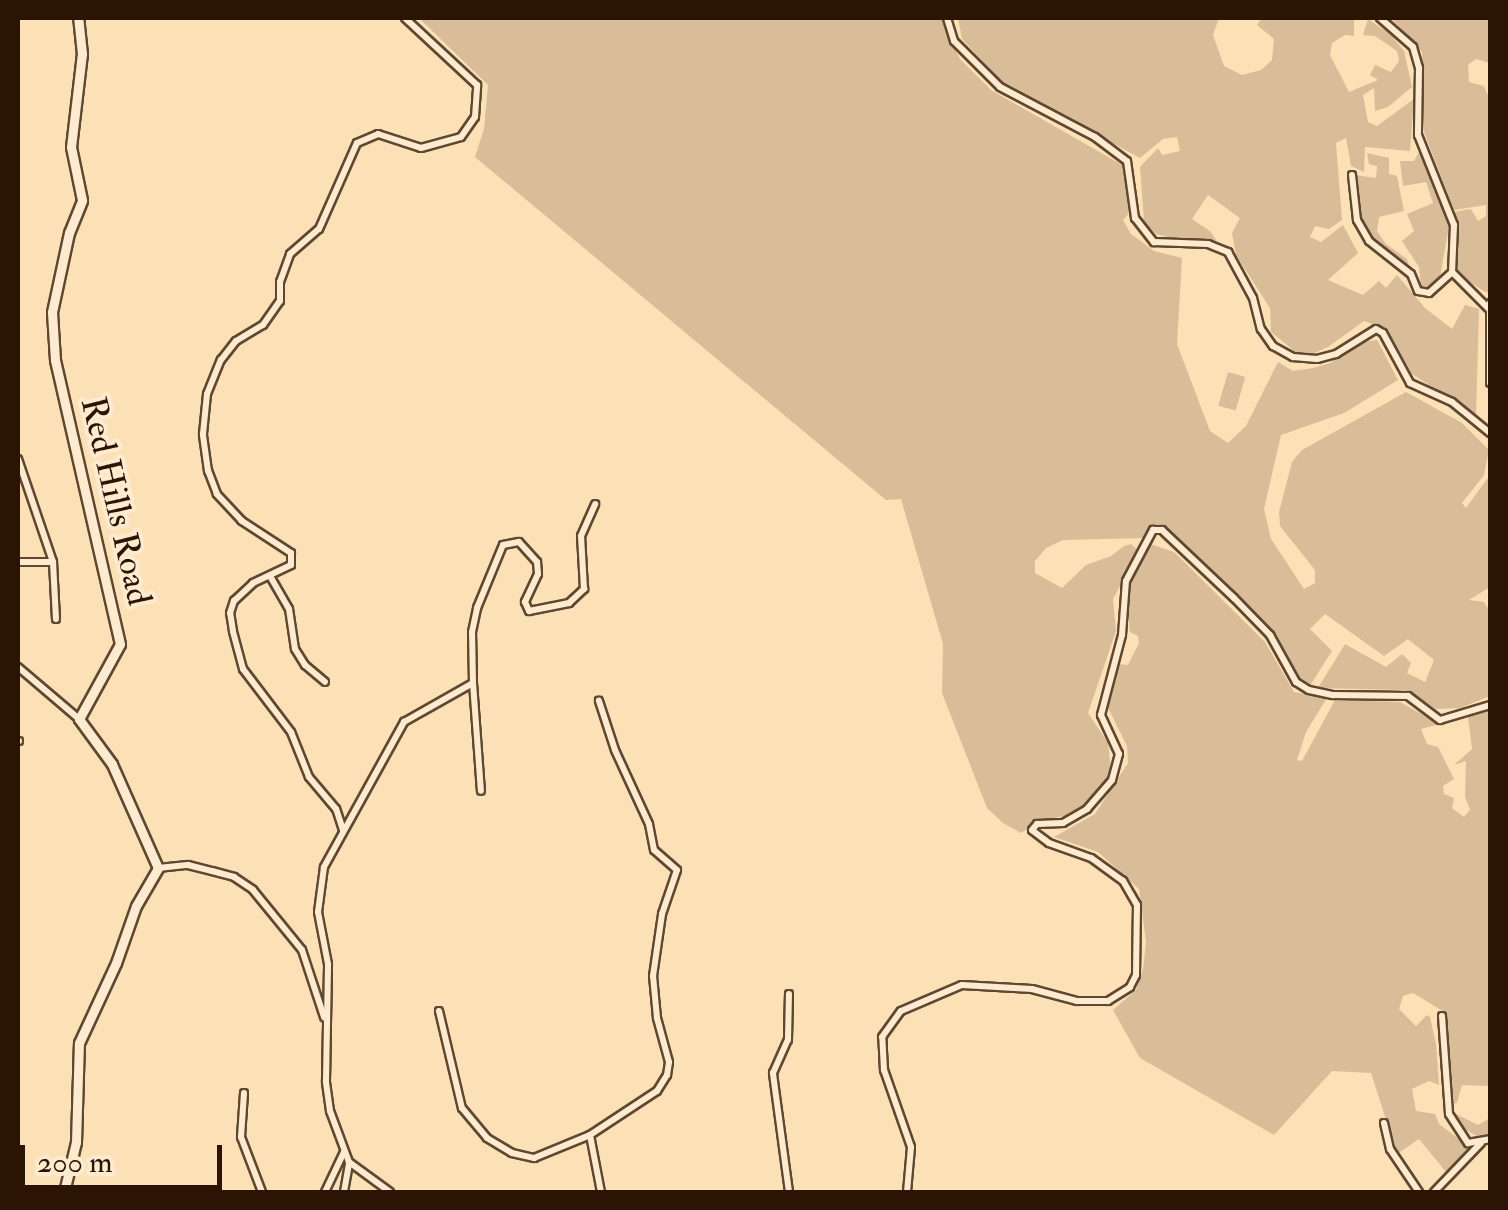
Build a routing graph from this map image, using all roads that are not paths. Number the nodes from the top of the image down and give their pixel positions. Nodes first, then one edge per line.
1 (78, 18) edge
2 (405, 18) edge
3 (947, 18) edge
4 (1383, 18) edge
5 (1352, 175) dead end
6 (1452, 272) junction
7 (1489, 305) edge
8 (1490, 384) edge
9 (1490, 433) edge
10 (18, 459) edge
11 (594, 504) dead end
12 (18, 562) edge
13 (52, 562) junction
14 (270, 576) junction
15 (56, 619) dead end
16 (18, 667) edge
17 (325, 682) dead end
18 (473, 683) junction
19 (599, 702) dead end
20 (1490, 705) edge
21 (79, 719) junction
22 (481, 791) dead end
23 (343, 830) junction
24 (158, 868) junction
25 (789, 994) dead end
26 (439, 1011) dead end
27 (1442, 1016) dead end
28 (326, 1023) junction
29 (244, 1093) dead end
30 (1384, 1122) dead end
31 (590, 1135) junction
32 (1486, 1141) edge
33 (345, 1151) junction
34 (349, 1162) junction
35 (64, 1192) edge
36 (262, 1192) edge
37 (326, 1192) edge
38 (344, 1192) edge
39 (390, 1192) edge
40 (601, 1192) edge
41 (789, 1192) edge
42 (907, 1192) edge
43 (1420, 1192) edge
44 (1434, 1192) edge

1 - 21 main road, Red Hills Road
2 - 14 street
3 - 9 street
4 - 6 street
5 - 6 street
6 - 7 street
7 - 8 street
10 - 13 street
11 - 18 street
12 - 13 street
13 - 15 street
14 - 17 street
14 - 23 street
16 - 21 street
18 - 22 street
18 - 23 street
19 - 31 street
20 - 42 street
21 - 24 main road
23 - 28 street
24 - 28 street
24 - 35 main road
25 - 41 street
26 - 31 street
27 - 32 street
28 - 33 street
29 - 36 street
30 - 43 street
31 - 40 street
32 - 44 street
33 - 34 street
33 - 37 street
34 - 38 street
34 - 39 street

